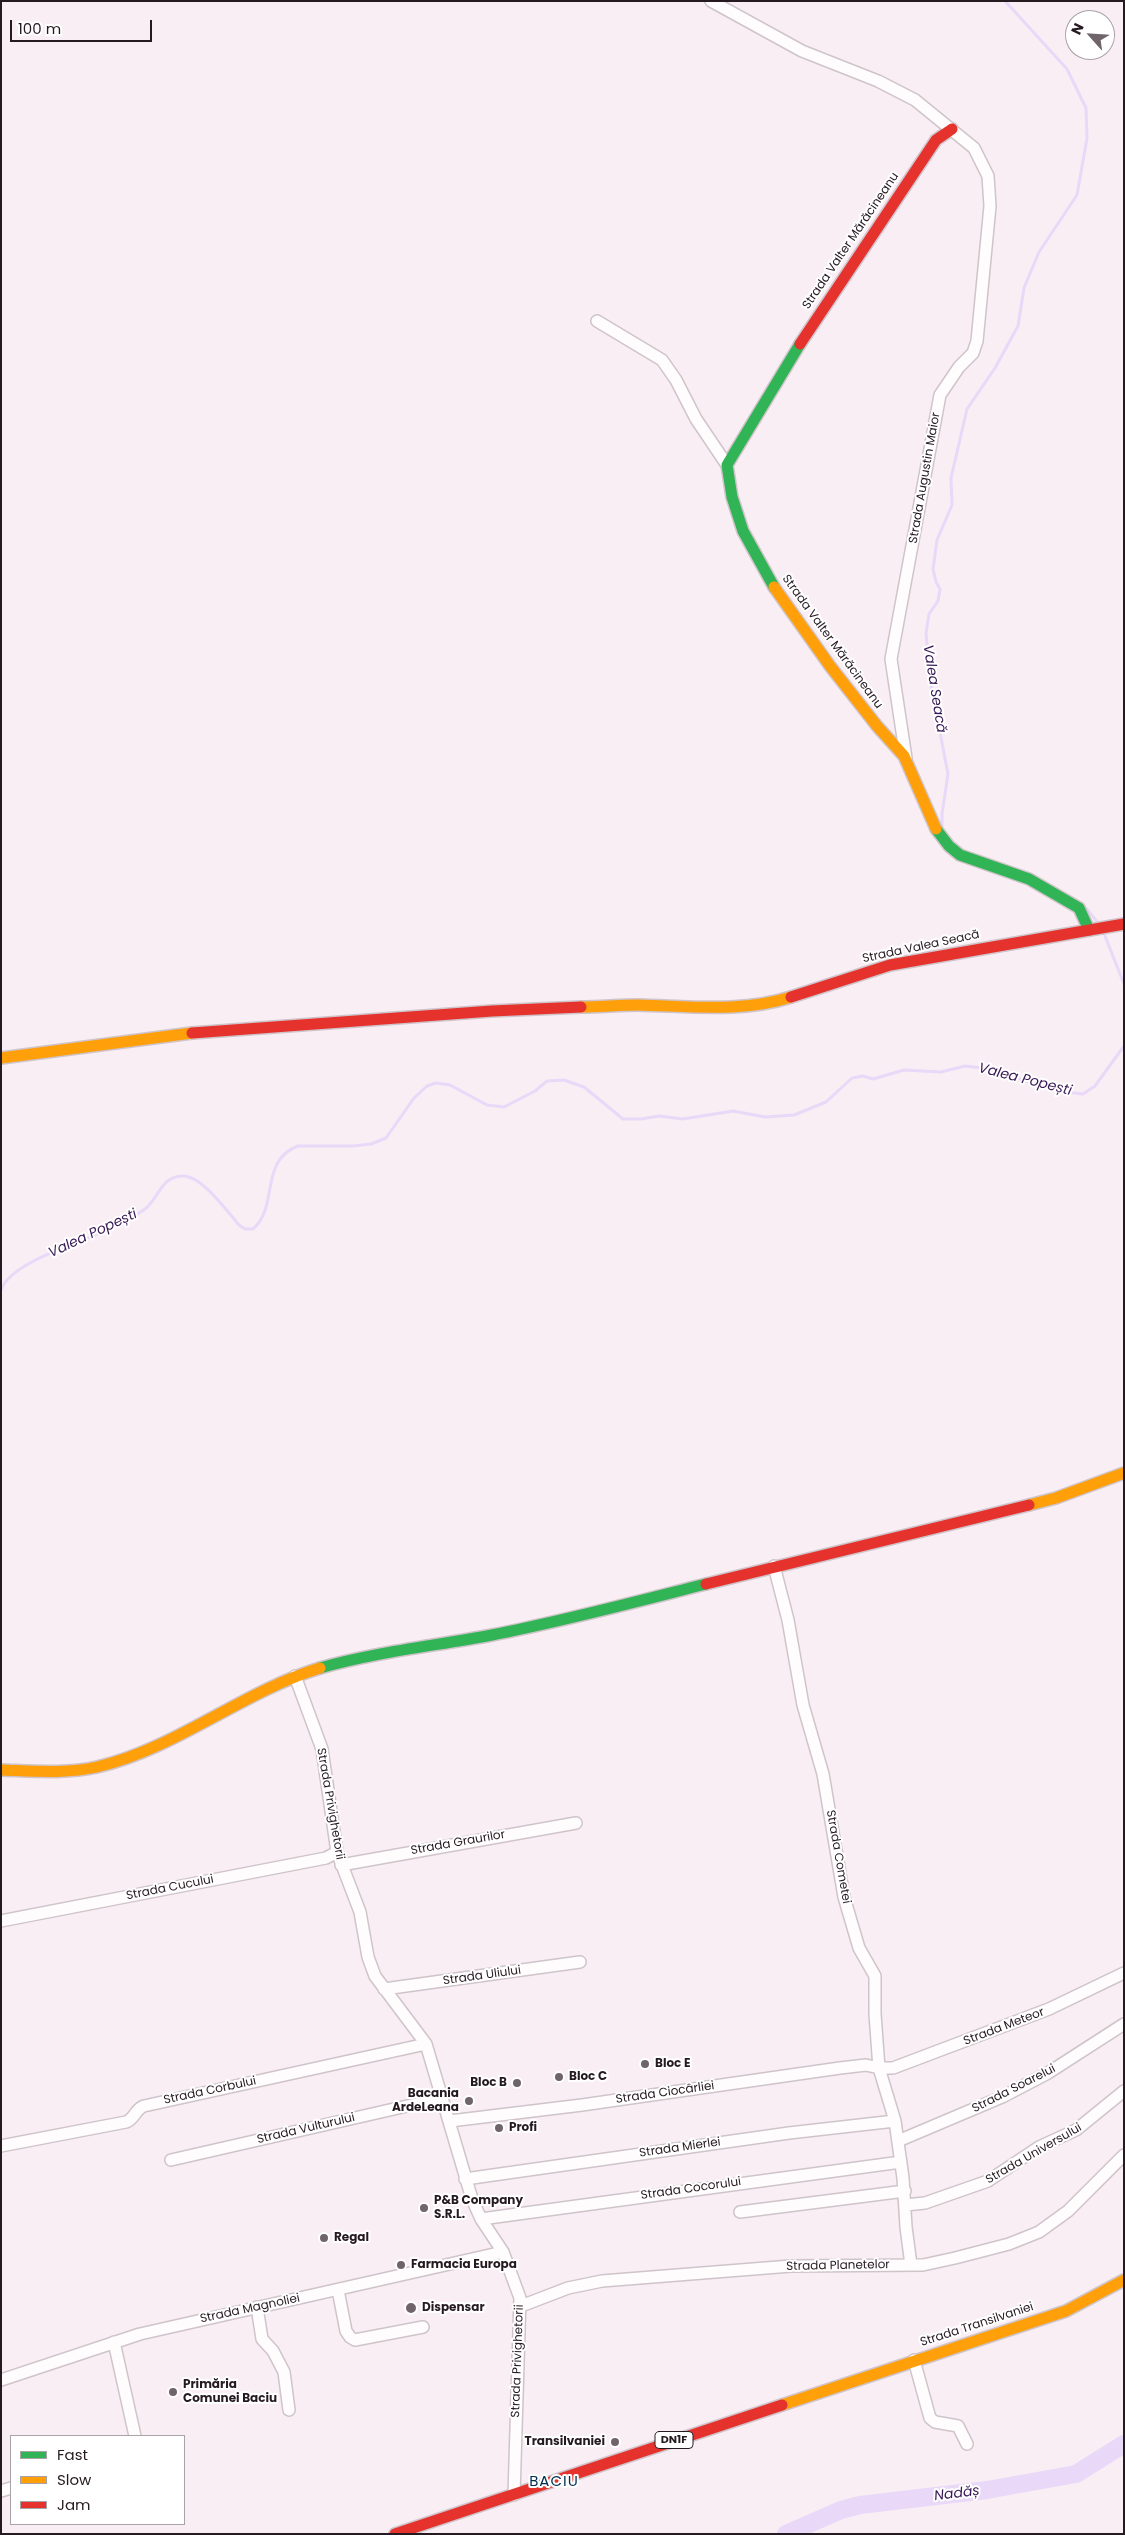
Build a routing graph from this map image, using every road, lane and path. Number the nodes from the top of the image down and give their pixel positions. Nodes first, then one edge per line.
1 (711, 1) edge
2 (952, 129) junction
3 (597, 321) dead end
4 (727, 465) junction
5 (906, 760) junction
6 (1124, 924) edge
7 (1091, 929) junction
8 (1, 1058) edge
9 (1124, 1472) edge
10 (774, 1566) junction
11 (295, 1676) junction
12 (1, 1770) edge
13 (576, 1823) dead end
14 (337, 1852) junction
15 (341, 1864) junction
16 (1, 1921) edge
17 (580, 1962) dead end
18 (1124, 1973) edge
19 (384, 1989) junction
20 (1124, 2024) edge
21 (426, 2044) junction
22 (879, 2068) junction
23 (1124, 2091) edge
24 (442, 2098) junction
25 (450, 2120) junction
26 (895, 2121) junction
27 (898, 2141) junction
28 (1, 2146) edge
29 (1124, 2155) edge
30 (171, 2160) dead end
31 (901, 2162) junction
32 (465, 2178) junction
33 (905, 2191) junction
34 (905, 2205) junction
35 (740, 2212) dead end
36 (481, 2219) junction
37 (503, 2252) junction
38 (911, 2265) junction
39 (1124, 2280) edge
40 (338, 2290) junction
41 (521, 2306) junction
42 (257, 2307) junction
43 (423, 2327) dead end
44 (114, 2342) junction
45 (914, 2360) junction
46 (1, 2380) edge
47 (290, 2410) dead end
48 (135, 2435) edge
49 (967, 2444) dead end
50 (514, 2495) junction
51 (395, 2534) edge

1 - 2 street, Strada Augustin Maior
2 - 4 street, Strada Valter Mărăcineanu
2 - 5 street, Strada Augustin Maior
3 - 4 street
4 - 5 street, Strada Valter Mărăcineanu
5 - 7 street, Strada Valter Mărăcineanu
6 - 7 street, Strada Valea Seacă
7 - 8 street, Strada Valea Seacă
9 - 10 street
10 - 11 street
10 - 22 street, Strada Cometei
11 - 12 street
11 - 14 street, Strada Privighetorii
13 - 15 street, Strada Graurilor
14 - 15 street, Strada Privighetorii
14 - 16 street, Strada Cucului
15 - 19 street, Strada Privighetorii
17 - 19 street, Strada Uliului
18 - 22 street, Strada Meteor
19 - 21 street, Strada Privighetorii
20 - 27 street, Strada Soarelui
21 - 24 street, Strada Privighetorii
21 - 28 street, Strada Corbului
22 - 25 street, Strada Ciocârliei
22 - 26 street, Strada Cometei
23 - 34 street, Strada Universului
24 - 25 street, Strada Privighetorii
24 - 30 street, Strada Vulturului
25 - 32 street, Strada Privighetorii
26 - 27 street, Strada Cometei
26 - 32 street, Strada Mierlei
27 - 31 street, Strada Cometei
29 - 38 street, Strada Planetelor
31 - 33 street, Strada Cometei
31 - 36 street, Strada Cocorului
32 - 36 street, Strada Privighetorii
33 - 34 street, Strada Cometei
33 - 35 street
34 - 38 street, Strada Cometei
36 - 37 street, Strada Privighetorii
37 - 40 street, Strada Magnoliei
37 - 41 street, Strada Privighetorii
38 - 41 street, Strada Planetelor
39 - 45 street, Strada Transilvaniei / DN1F
40 - 42 street, Strada Magnoliei
40 - 43 street
41 - 50 street, Strada Privighetorii
42 - 44 street, Strada Magnoliei
42 - 47 street
44 - 46 street, Strada Magnoliei
44 - 48 street
45 - 49 street
45 - 50 street, Strada Transilvaniei / DN1F
50 - 51 street, DN1F

